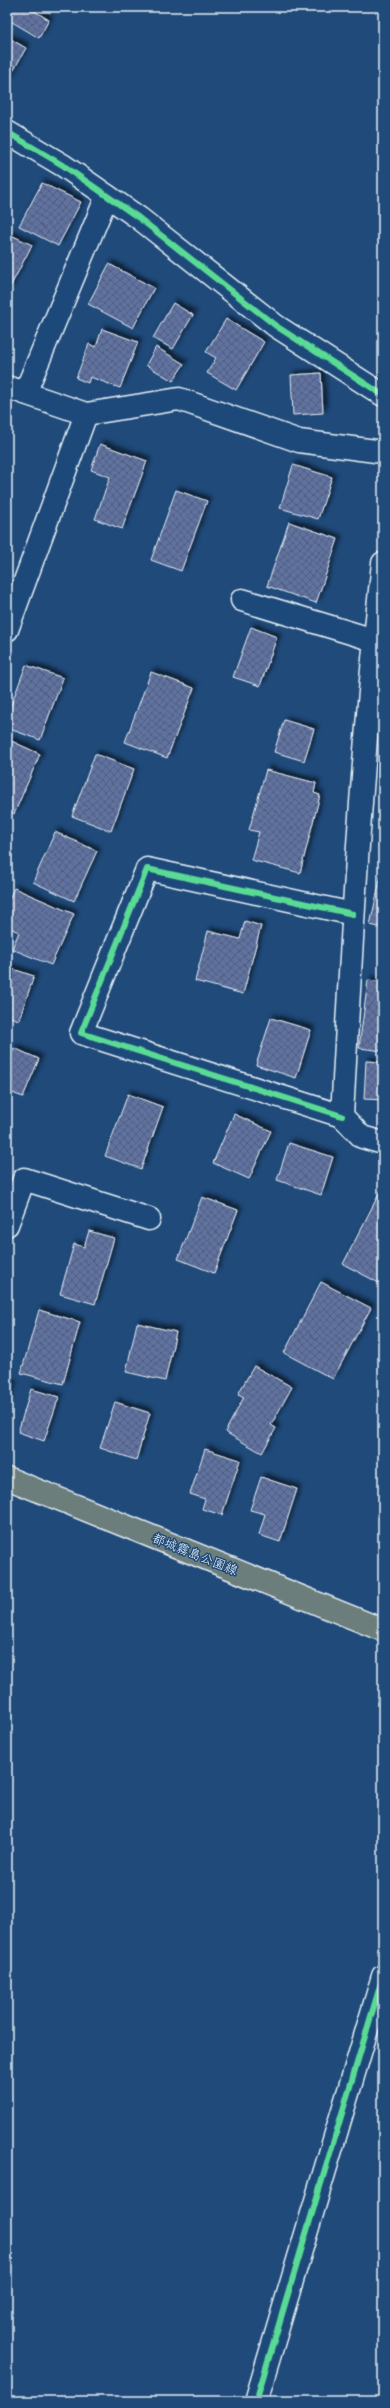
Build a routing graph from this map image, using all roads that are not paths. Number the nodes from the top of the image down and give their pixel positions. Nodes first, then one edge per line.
1 (7, 132) edge
2 (107, 196) junction
3 (16, 390) edge
4 (383, 395) edge
5 (86, 414) junction
6 (383, 452) edge
7 (383, 563) edge
8 (242, 600) dead end
9 (7, 630) edge
10 (374, 640) junction
11 (353, 914) junction
12 (342, 1116) junction
13 (383, 1143) edge
14 (149, 1219) dead end
15 (7, 1225) edge
16 (7, 1478) edge
17 (383, 1630) edge
18 (383, 1976) edge
19 (256, 2401) edge

1 - 2 street
2 - 3 street
2 - 4 street
3 - 5 street
5 - 6 street
5 - 9 street
7 - 10 street
8 - 10 street
10 - 11 street
11 - 12 street
11 - 12 street
12 - 13 street
14 - 15 street
16 - 17 main road, 都城霧島公園線
18 - 19 street

